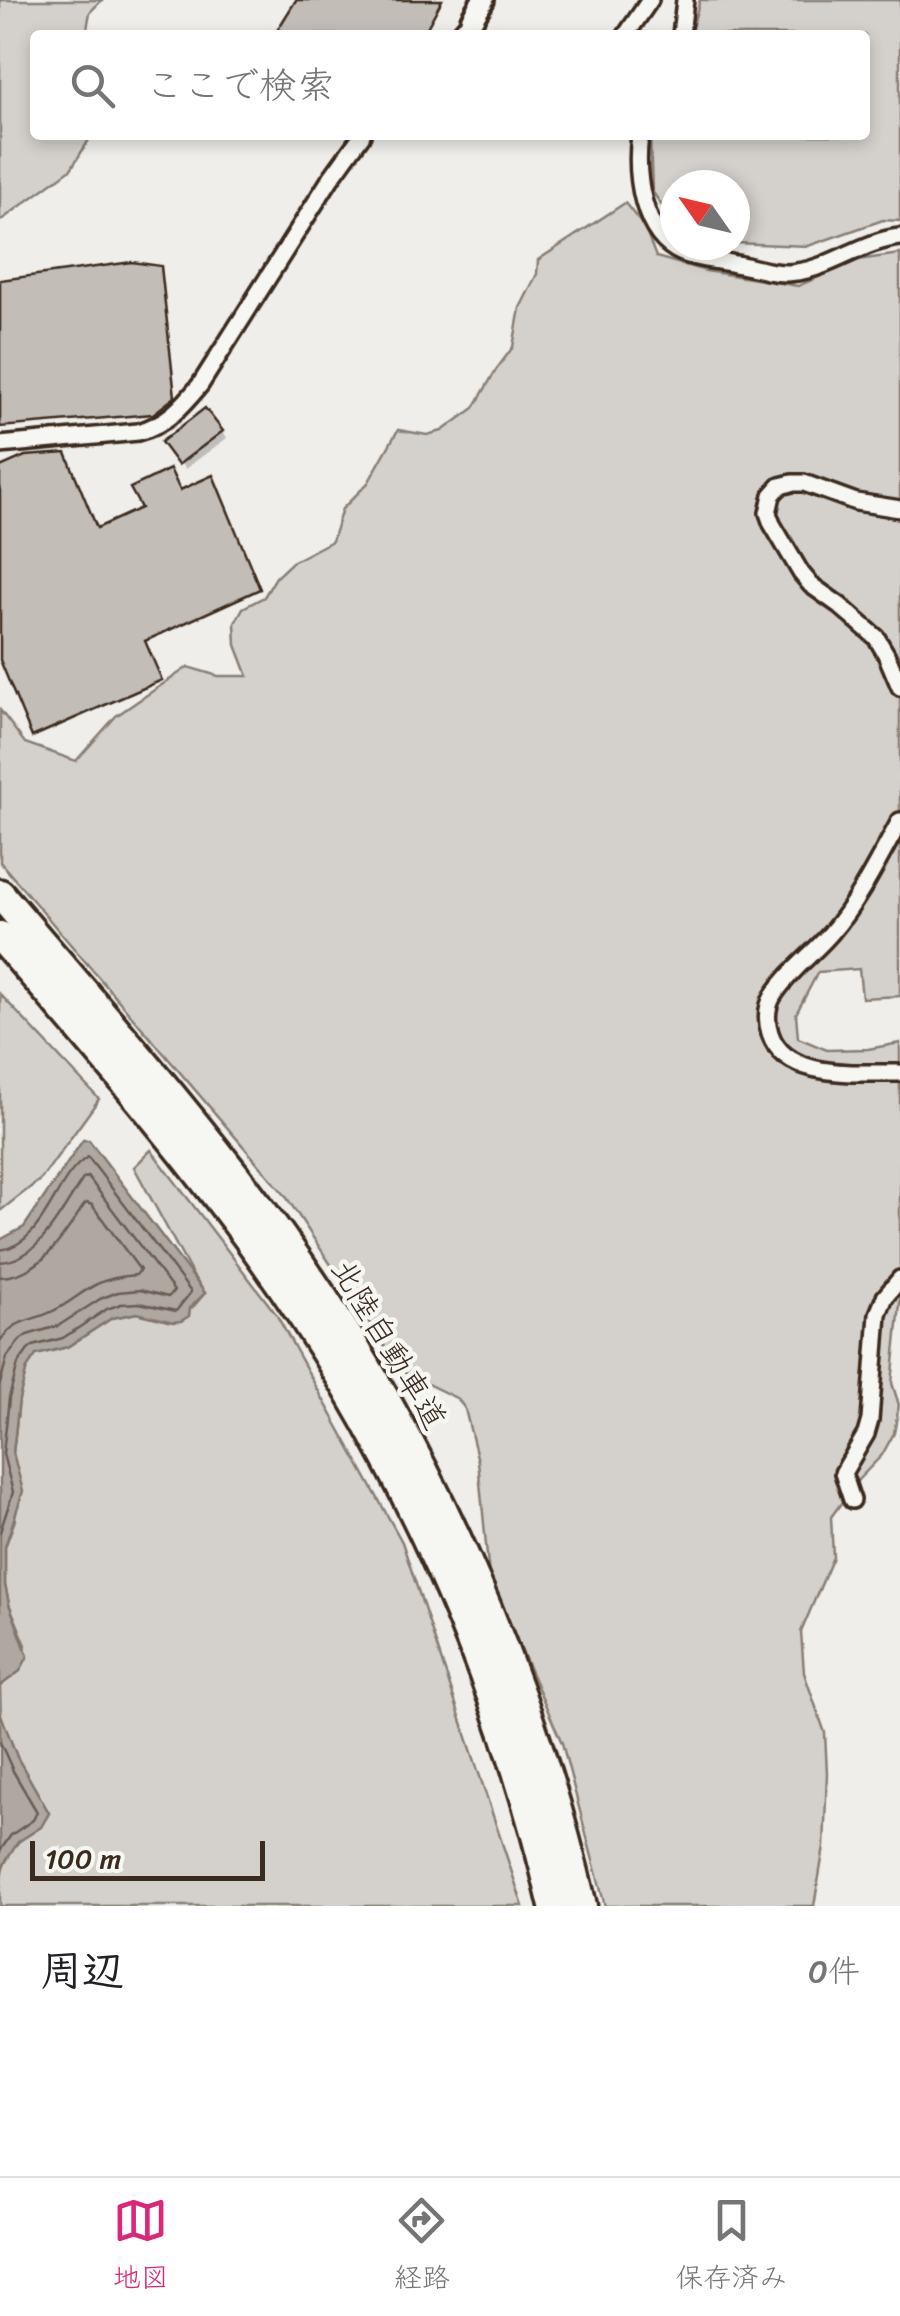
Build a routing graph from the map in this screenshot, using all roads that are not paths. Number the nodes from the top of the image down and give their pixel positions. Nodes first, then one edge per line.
1 (650, 0) edge
2 (685, 0) edge
3 (629, 30) edge
4 (682, 30) edge
5 (358, 140) edge
6 (640, 140) edge
7 (900, 237) edge
8 (0, 445) edge
9 (900, 509) edge
10 (900, 687) edge
11 (900, 822) edge
12 (0, 894) edge
13 (0, 936) edge
14 (900, 1073) edge
15 (900, 1278) edge
16 (852, 1500) dead end
17 (554, 1906) edge
18 (582, 1906) edge

1 - 3 street
2 - 4 street
5 - 8 street
6 - 7 street
9 - 10 street
11 - 14 street
12 - 18 highway, 北陸自動車道
13 - 17 highway, 北陸自動車道
15 - 16 street

